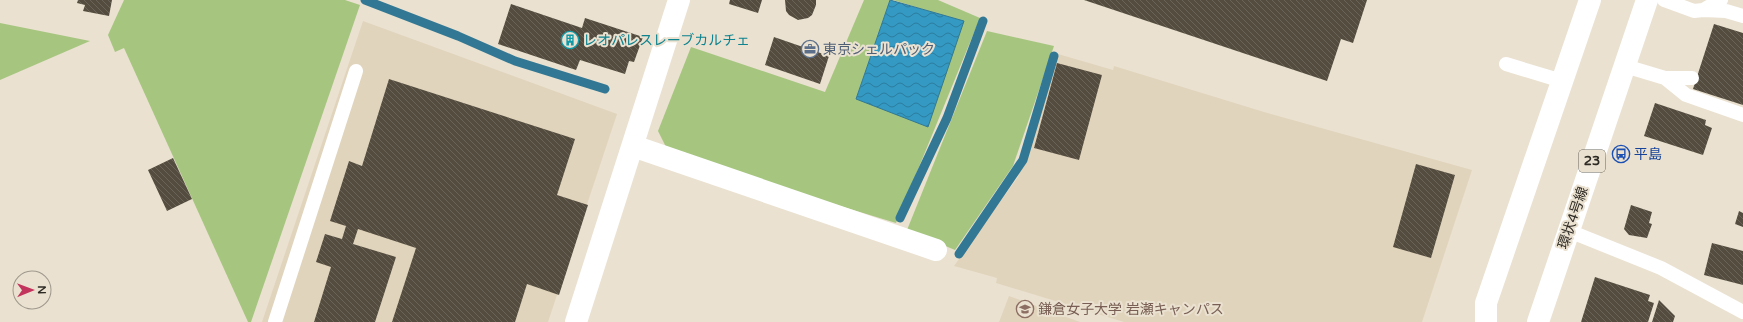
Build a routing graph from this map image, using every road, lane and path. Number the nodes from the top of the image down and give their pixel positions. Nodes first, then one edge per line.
1 (679, 0) edge
2 (1590, 0) edge
3 (1647, 0) edge
4 (1664, 0) edge
5 (1743, 4) edge
6 (1724, 5) edge
7 (1743, 16) edge
8 (1506, 64) dead end
9 (1625, 66) junction
10 (356, 71) dead end
11 (1665, 78) junction
12 (1692, 78) dead end
13 (1562, 81) junction
14 (1743, 115) edge
15 (632, 146) junction
16 (1569, 231) junction
17 (936, 250) dead end
18 (1743, 312) edge
19 (275, 322) edge
20 (576, 322) edge
21 (1486, 322) edge
22 (1538, 322) edge

1 - 15 main road
2 - 13 main road
3 - 9 main road, 環状4号線 / 23
4 - 6 lane
5 - 6 lane
6 - 7 lane
8 - 13 lane
9 - 11 lane
9 - 16 main road, 環状4号線 / 23
10 - 19 lane
11 - 12 lane
11 - 14 lane
13 - 21 main road
15 - 17 main road
15 - 20 main road
16 - 18 lane
16 - 22 main road, 環状4号線 / 23

